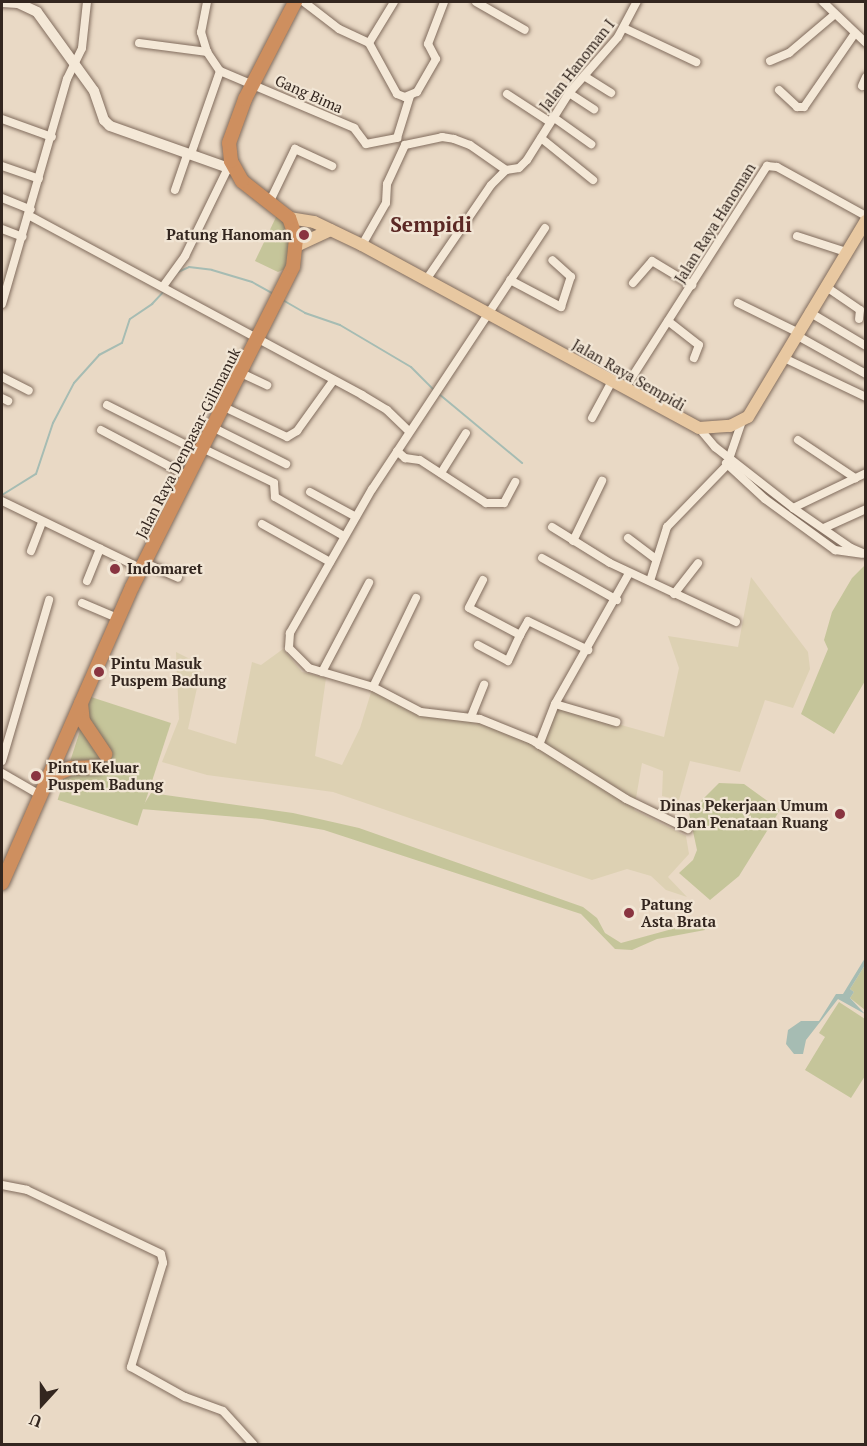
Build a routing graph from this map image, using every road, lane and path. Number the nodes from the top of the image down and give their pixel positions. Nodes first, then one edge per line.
1 (2, 2) edge
2 (87, 2) edge
3 (207, 2) edge
4 (295, 2) edge
5 (304, 2) edge
6 (394, 2) edge
7 (444, 2) edge
8 (476, 2) edge
9 (638, 2) edge
10 (823, 2) edge
11 (836, 15) junction
12 (624, 28) junction
13 (525, 30) dead end
14 (855, 33) junction
15 (864, 40) edge
16 (140, 43) dead end
17 (369, 43) junction
18 (80, 52) junction
19 (207, 52) junction
20 (65, 54) junction
21 (770, 61) dead end
22 (696, 62) dead end
23 (74, 67) junction
24 (220, 71) junction
25 (584, 76) junction
26 (866, 77) edge
27 (252, 84) junction
28 (862, 87) dead end
29 (779, 90) dead end
30 (569, 93) junction
31 (610, 93) dead end
32 (507, 94) dead end
33 (410, 96) junction
34 (594, 109) dead end
35 (2, 119) edge
36 (552, 119) junction
37 (52, 137) junction
38 (540, 138) junction
39 (591, 144) dead end
40 (190, 154) junction
41 (2, 166) edge
42 (332, 166) dead end
43 (231, 169) junction
44 (506, 170) junction
45 (39, 179) junction
46 (593, 180) dead end
47 (175, 190) dead end
48 (2, 198) edge
49 (270, 201) junction
50 (30, 213) junction
51 (866, 216) edge
52 (289, 218) junction
53 (866, 221) edge
54 (545, 228) dead end
55 (2, 229) edge
56 (330, 230) junction
57 (797, 236) dead end
58 (23, 237) junction
59 (362, 245) junction
60 (296, 246) junction
61 (846, 252) junction
62 (552, 260) dead end
63 (426, 280) junction
64 (510, 280) junction
65 (5, 282) edge
66 (633, 283) dead end
67 (826, 284) junction
68 (692, 285) junction
69 (167, 287) junction
70 (738, 303) dead end
71 (2, 304) edge
72 (866, 309) edge
73 (809, 312) junction
74 (488, 314) junction
75 (859, 319) dead end
76 (668, 321) junction
77 (797, 333) junction
78 (260, 341) junction
79 (866, 346) edge
80 (694, 358) dead end
81 (784, 358) junction
82 (241, 373) junction
83 (866, 374) edge
84 (2, 377) edge
85 (333, 381) junction
86 (612, 381) junction
87 (267, 385) dead end
88 (625, 388) junction
89 (29, 391) dead end
90 (866, 397) edge
91 (107, 405) dead end
92 (222, 406) junction
93 (592, 418) dead end
94 (741, 424) junction
95 (212, 427) junction
96 (699, 428) junction
97 (101, 430) dead end
98 (409, 430) junction
99 (466, 433) dead end
100 (798, 440) dead end
101 (201, 450) junction
102 (398, 451) junction
103 (729, 461) junction
104 (286, 464) dead end
105 (441, 473) junction
106 (866, 473) edge
107 (188, 476) junction
108 (855, 478) junction
109 (602, 481) dead end
110 (515, 483) dead end
111 (772, 491) junction
112 (310, 492) dead end
113 (765, 499) junction
114 (2, 501) edge
115 (793, 508) junction
116 (866, 509) edge
117 (356, 517) junction
118 (807, 517) junction
119 (42, 522) junction
120 (262, 524) dead end
121 (801, 525) junction
122 (552, 527) dead end
123 (824, 528) junction
124 (344, 536) junction
125 (628, 538) dead end
126 (573, 541) junction
127 (100, 548) junction
128 (32, 551) dead end
129 (542, 558) dead end
130 (655, 558) junction
131 (330, 562) junction
132 (698, 563) dead end
133 (143, 566) junction
134 (629, 573) junction
135 (178, 578) dead end
136 (483, 580) dead end
137 (87, 581) dead end
138 (650, 581) junction
139 (369, 583) dead end
140 (674, 594) junction
141 (416, 598) dead end
142 (49, 600) dead end
143 (617, 600) junction
144 (82, 603) dead end
145 (118, 618) junction
146 (736, 622) dead end
147 (520, 635) junction
148 (478, 645) dead end
149 (588, 650) junction
150 (322, 672) junction
151 (484, 685) dead end
152 (373, 687) junction
153 (81, 698) junction
154 (555, 704) junction
155 (471, 717) junction
156 (616, 722) dead end
157 (539, 744) junction
158 (105, 754) dead end
159 (2, 761) edge
160 (98, 767) dead end
161 (2, 773) edge
162 (47, 778) junction
163 (40, 795) junction
164 (688, 829) dead end
165 (2, 883) edge
166 (2, 1185) edge
167 (253, 1444) edge

1 - 20 street
2 - 18 street
3 - 19 street
4 - 27 highway
5 - 17 street
6 - 17 street
7 - 33 street
8 - 13 street
9 - 12 street, Jalan Hanoman I
10 - 11 street
11 - 14 street
11 - 21 street
12 - 22 street
12 - 25 street, Jalan Hanoman I
14 - 15 street
14 - 29 street
16 - 19 street
17 - 33 street
18 - 20 street
18 - 23 street
19 - 24 street
20 - 23 street
23 - 37 street
23 - 40 street
24 - 27 street, Gang Bima
24 - 40 street
25 - 30 street, Jalan Hanoman I
25 - 31 street
26 - 28 street
27 - 33 street, Gang Bima
27 - 43 highway
30 - 34 street
30 - 36 street, Jalan Hanoman I
32 - 36 street
35 - 37 street
36 - 38 street, Jalan Hanoman I
36 - 39 street
37 - 45 street
38 - 44 street, Jalan Hanoman I
38 - 46 street
40 - 43 street
40 - 47 street
41 - 45 street
42 - 49 street
43 - 49 highway
43 - 69 street
44 - 59 street
44 - 63 street, Jalan Hanoman I
45 - 50 street
48 - 50 street
49 - 52 highway
50 - 58 street
50 - 69 street
51 - 68 street, Jalan Raya Hanoman
52 - 56 main road, Jalan Raya Sempidi
52 - 60 highway
53 - 61 main road
54 - 64 street
55 - 58 street
56 - 59 main road, Jalan Raya Sempidi
56 - 60 main road
57 - 61 street
58 - 65 street
59 - 63 main road, Jalan Raya Sempidi
60 - 78 highway, Jalan Raya Denpasar-Gilimanuk
61 - 67 main road
62 - 64 street
63 - 74 main road, Jalan Raya Sempidi
64 - 74 street
65 - 71 street
66 - 68 street
67 - 72 street
67 - 73 main road
67 - 75 street
68 - 76 street, Jalan Raya Hanoman
69 - 78 street
70 - 77 street
73 - 77 main road
73 - 79 street
74 - 86 main road, Jalan Raya Sempidi
74 - 98 street
76 - 80 street
76 - 88 street, Jalan Raya Hanoman
77 - 81 main road
77 - 83 street
78 - 82 highway, Jalan Raya Denpasar-Gilimanuk
78 - 85 street
81 - 90 street
81 - 94 main road
82 - 87 street
82 - 92 highway, Jalan Raya Denpasar-Gilimanuk
84 - 89 street
85 - 92 street
85 - 98 street
86 - 88 main road, Jalan Raya Sempidi
86 - 93 street
88 - 96 main road, Jalan Raya Sempidi
91 - 101 street
92 - 95 highway, Jalan Raya Denpasar-Gilimanuk
94 - 96 main road
94 - 103 street
95 - 101 highway, Jalan Raya Denpasar-Gilimanuk
95 - 104 street
96 - 103 street
97 - 107 street
98 - 102 street
99 - 105 street
100 - 108 street
101 - 107 highway, Jalan Raya Denpasar-Gilimanuk
101 - 124 street
102 - 105 street
102 - 117 street
103 - 111 street
103 - 113 street
103 - 130 street
105 - 110 street
106 - 108 street
107 - 133 highway, Jalan Raya Denpasar-Gilimanuk
108 - 115 street
109 - 126 street
111 - 113 street
111 - 115 street
112 - 117 street
113 - 121 street
114 - 119 street
115 - 118 street
116 - 123 street
117 - 124 street
118 - 121 street
118 - 123 street
119 - 127 street
119 - 128 street
120 - 131 street
121 - 123 street
122 - 126 street
124 - 131 street
125 - 130 street
126 - 134 street
127 - 133 street
127 - 137 street
129 - 143 street
130 - 138 street
131 - 150 street
132 - 140 street
133 - 135 street
133 - 145 highway, Jalan Raya Denpasar-Gilimanuk
134 - 138 street
134 - 143 street
136 - 147 street
138 - 140 street
139 - 150 street
140 - 146 street
141 - 152 street
142 - 159 street
143 - 149 street
144 - 145 street
145 - 153 highway, Jalan Raya Denpasar-Gilimanuk
147 - 148 street
147 - 149 street
149 - 154 street
150 - 152 street
151 - 155 street
152 - 155 street
153 - 158 highway
153 - 162 highway, Jalan Raya Denpasar-Gilimanuk
154 - 156 street
154 - 157 street
155 - 157 street
157 - 164 street
160 - 162 highway
161 - 163 street
162 - 163 highway, Jalan Raya Denpasar-Gilimanuk
163 - 165 highway, Jalan Raya Denpasar-Gilimanuk
166 - 167 street

